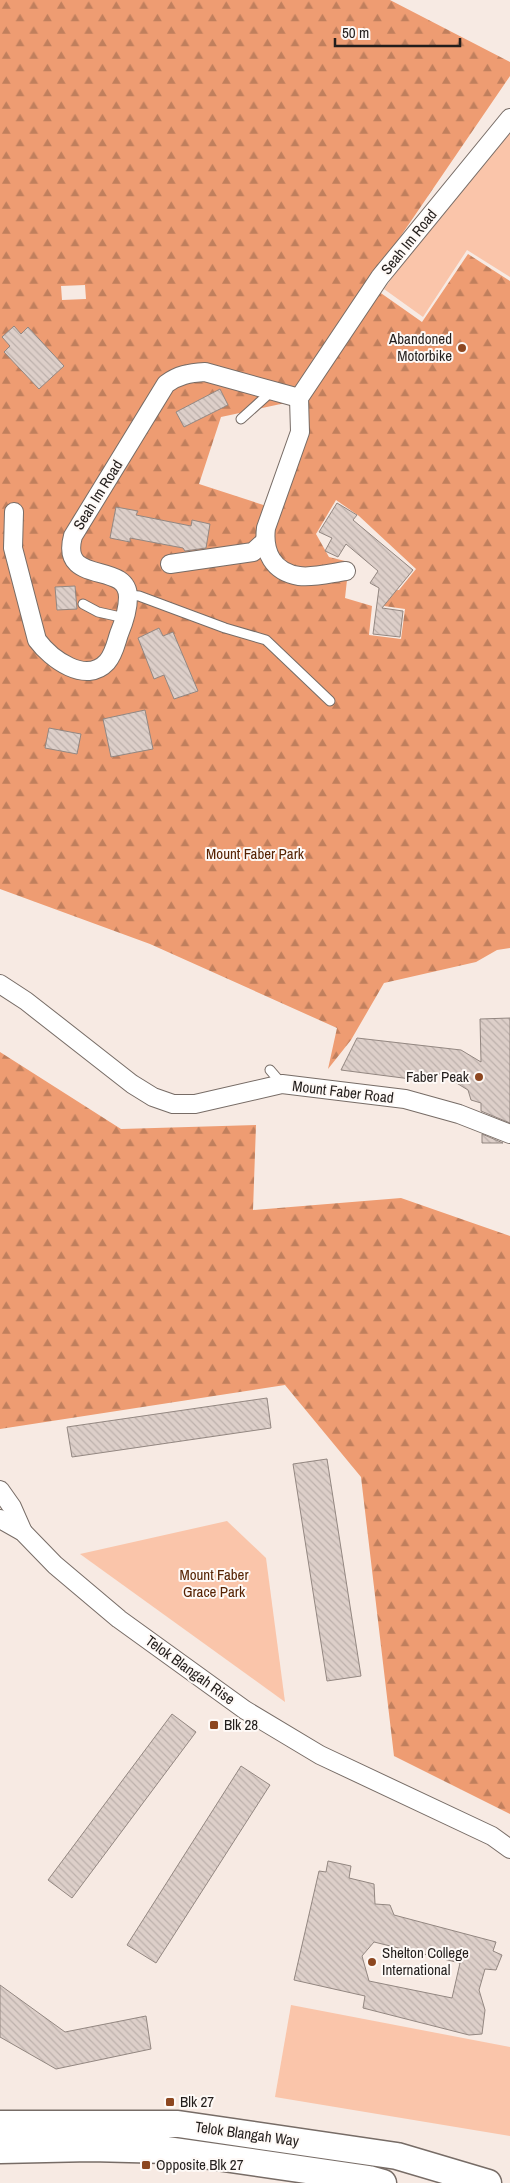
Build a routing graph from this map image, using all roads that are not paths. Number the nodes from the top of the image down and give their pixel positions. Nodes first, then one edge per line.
1 (510, 118) edge
2 (272, 391) junction
3 (299, 398) junction
4 (241, 419) dead end
5 (14, 512) dead end
6 (264, 542) junction
7 (6, 553) edge
8 (170, 564) dead end
9 (346, 571) dead end
10 (128, 595) junction
11 (83, 604) dead end
12 (125, 618) junction
13 (330, 701) dead end
14 (0, 984) edge
15 (270, 1070) dead end
16 (282, 1084) junction
17 (510, 1134) edge
18 (0, 1490) edge
19 (0, 1519) edge
20 (23, 1532) junction
21 (510, 1849) edge
22 (0, 2124) edge
23 (0, 2150) edge
24 (383, 2183) edge
25 (488, 2183) edge

1 - 3 street, Seah Im Road
2 - 3 street, Seah Im Road
2 - 4 lane
2 - 10 street, Seah Im Road
3 - 6 street
5 - 7 street
6 - 8 street
6 - 9 street
7 - 12 street
10 - 12 street
10 - 13 lane
11 - 12 lane
14 - 16 street, Mount Faber Road
15 - 16 lane
16 - 17 street, Mount Faber Road
18 - 20 street, Telok Blangah Rise
19 - 20 street, Telok Blangah Rise
20 - 21 street, Telok Blangah Rise
22 - 25 main road, Telok Blangah Way
23 - 24 main road, Telok Blangah Way

